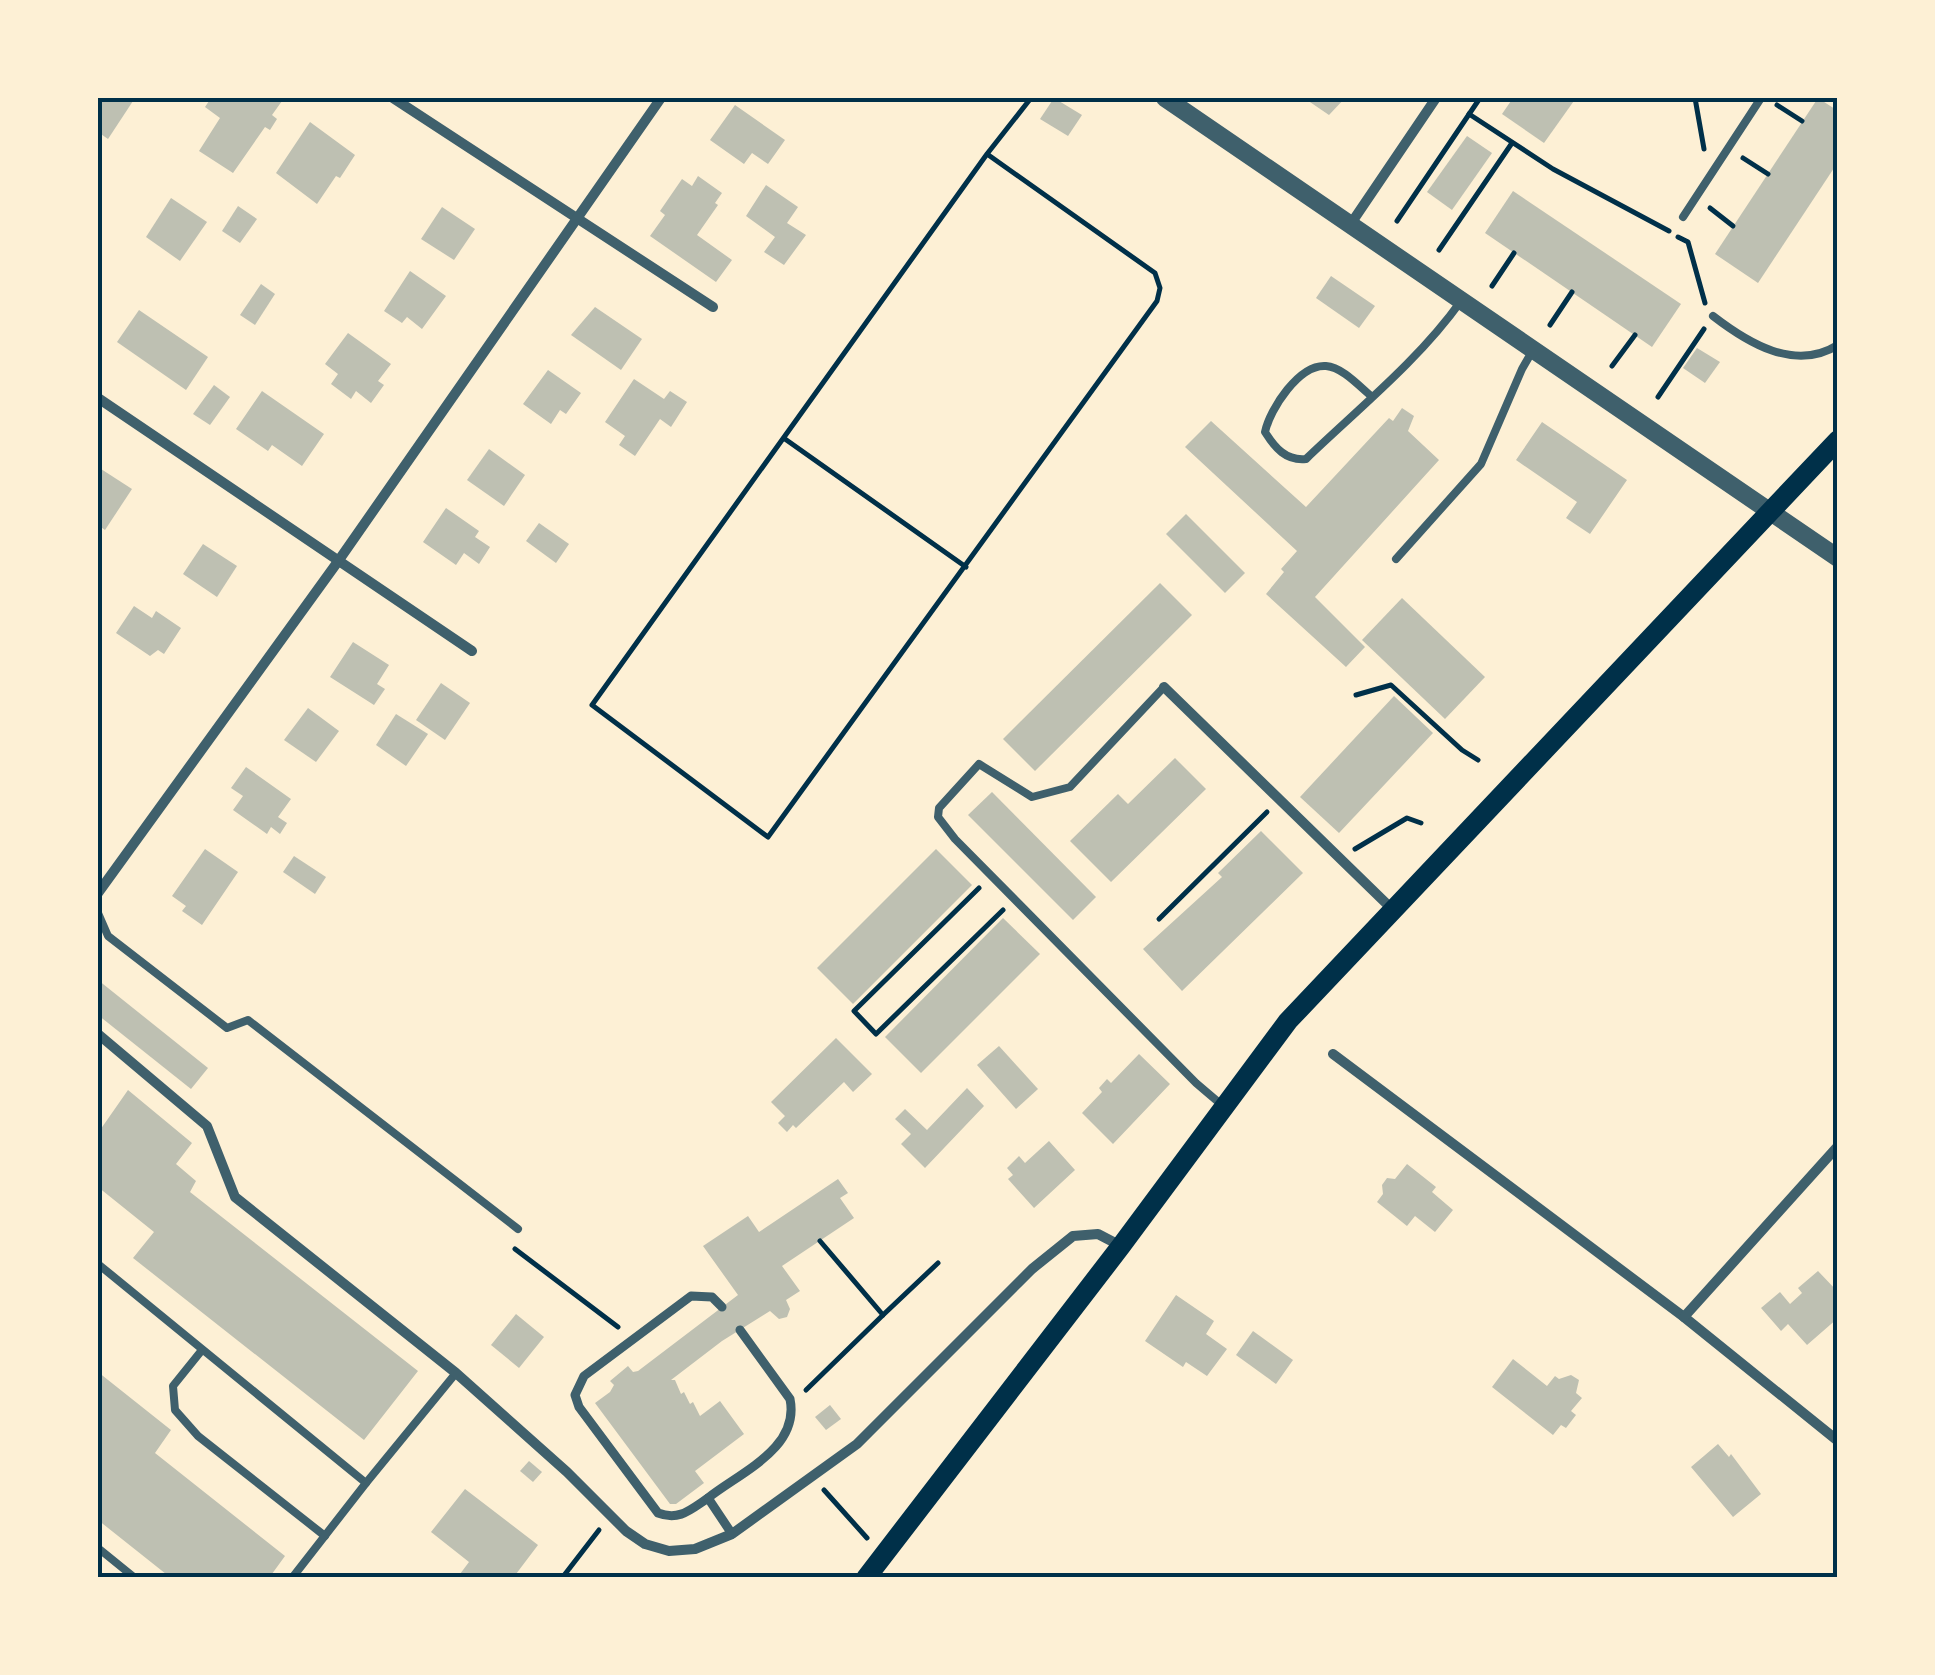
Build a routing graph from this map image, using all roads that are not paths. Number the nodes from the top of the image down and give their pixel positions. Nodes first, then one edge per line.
1 (393, 98) edge
2 (661, 98) edge
3 (1165, 98) edge
4 (1436, 98) edge
5 (1762, 98) edge
6 (1683, 217) dead end
7 (577, 220) junction
8 (1350, 225) junction
9 (1461, 301) junction
10 (713, 307) dead end
11 (1713, 316) road end
12 (1838, 345) edge
13 (1533, 350) junction
14 (1372, 396) junction
15 (98, 398) edge
16 (1838, 440) edge
17 (1768, 513) junction
18 (1838, 558) edge
19 (1396, 559) dead end
20 (339, 560) junction
21 (472, 651) dead end
22 (1164, 687) joint
23 (98, 893) edge
24 (1393, 910) junction
25 (98, 913) edge
26 (98, 1034) edge
27 (1333, 1054) dead end
28 (1224, 1106) junction
29 (1838, 1146) edge
30 (518, 1229) dead end
31 (1122, 1246) junction
32 (98, 1264) edge
33 (722, 1307) dead end
34 (1684, 1317) junction
35 (740, 1330) dead end
36 (202, 1350) junction
37 (456, 1373) junction
38 (1838, 1441) edge
39 (366, 1483) junction
40 (708, 1498) junction
41 (732, 1534) junction
42 (324, 1536) junction
43 (98, 1548) edge
44 (135, 1578) edge
45 (292, 1578) edge
46 (866, 1578) edge

1 - 7 street
2 - 7 street
3 - 8 street
4 - 8 street
5 - 6 lane
7 - 10 street
7 - 20 street
8 - 9 street
9 - 13 street
9 - 14 lane
11 - 12 lane
13 - 17 street
13 - 19 lane
14 - 14 lane
15 - 20 street
16 - 17 main road
17 - 18 street
17 - 24 main road
20 - 21 street
20 - 23 street
22 - 24 street
22 - 28 lane
24 - 28 main road
25 - 30 lane
26 - 37 street
27 - 34 street
28 - 31 main road
29 - 34 street
31 - 41 street
31 - 46 main road
32 - 36 lane
33 - 40 street
34 - 38 street
35 - 40 street
36 - 39 lane
36 - 42 lane
37 - 39 lane
37 - 41 street
39 - 42 lane
40 - 41 street
42 - 45 lane
43 - 44 lane

